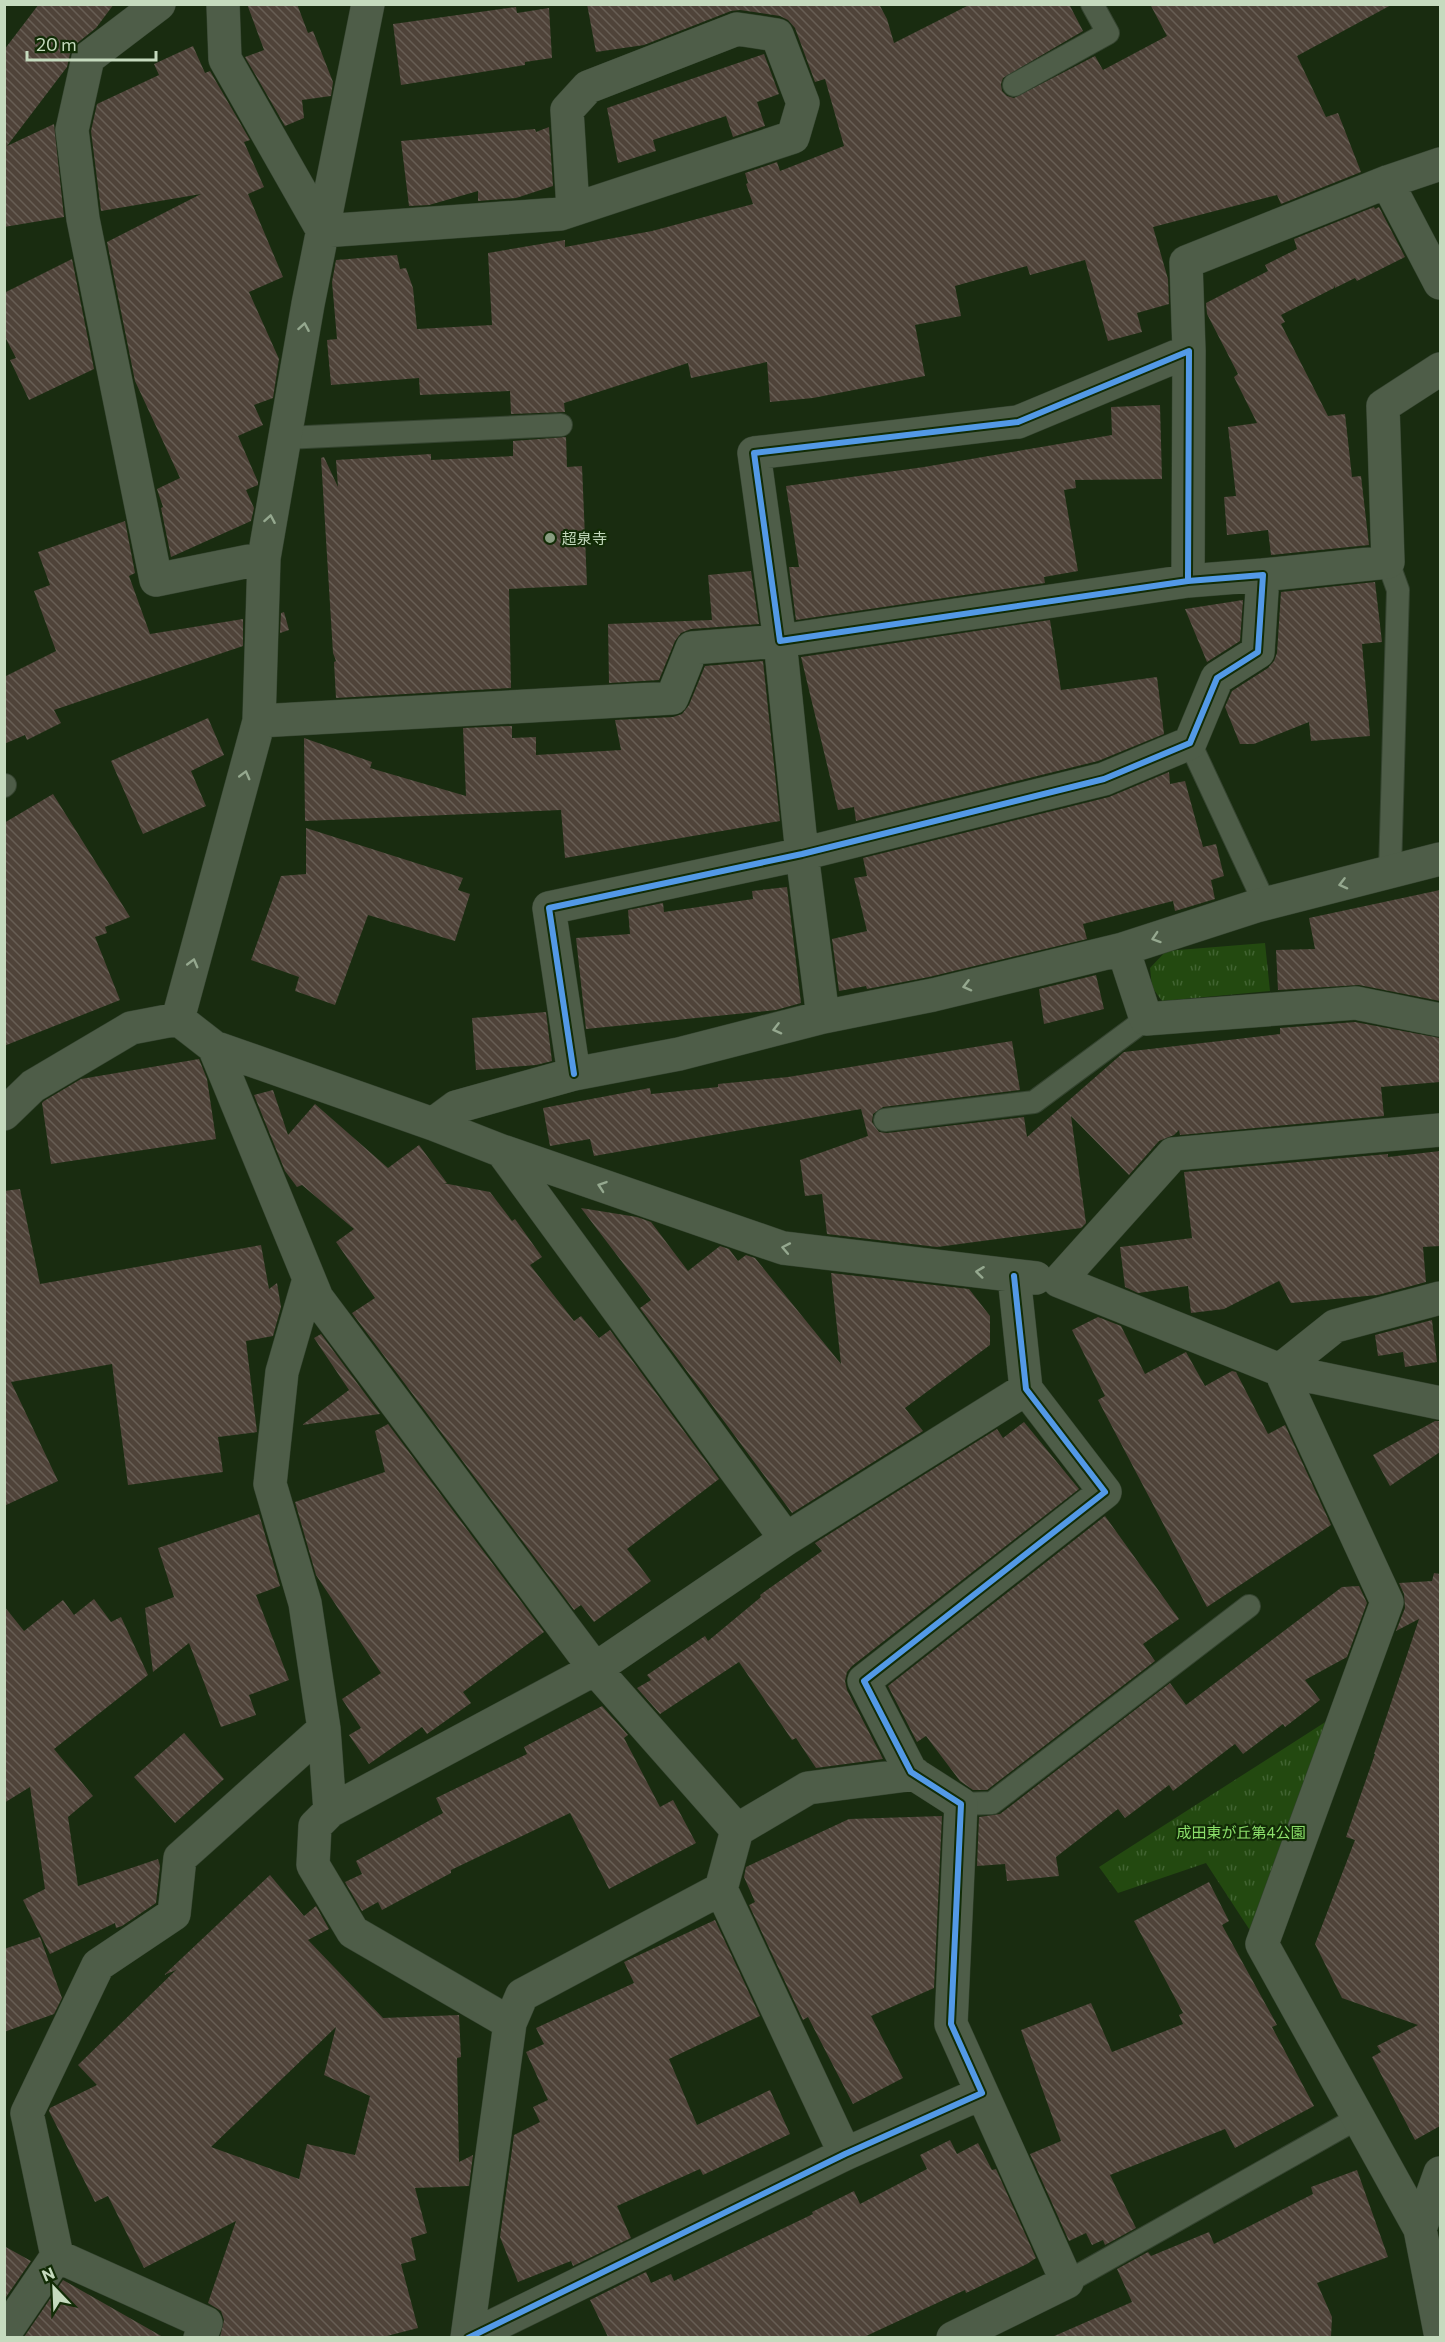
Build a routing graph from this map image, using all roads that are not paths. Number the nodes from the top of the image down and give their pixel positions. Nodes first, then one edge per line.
1 (159, 4) edge
2 (223, 4) edge
3 (369, 4) edge
4 (1092, 4) edge
5 (1014, 85) dead end
6 (1440, 164) edge
7 (1387, 182) junction
8 (573, 209) junction
9 (323, 231) junction
10 (1440, 283) edge
11 (1189, 351) junction
12 (1440, 369) edge
13 (561, 425) dead end
14 (285, 438) junction
15 (264, 558) junction
16 (1388, 562) junction
17 (1263, 575) junction
18 (1188, 581) junction
19 (780, 641) junction
20 (259, 721) junction
21 (1190, 743) junction
22 (802, 854) junction
23 (1440, 859) edge
24 (1390, 872) junction
25 (1265, 904) junction
26 (1123, 949) junction
27 (823, 1017) junction
28 (1146, 1018) junction
29 (178, 1019) junction
30 (1440, 1020) edge
31 (214, 1047) junction
32 (574, 1074) junction
33 (4, 1114) edge
34 (885, 1120) dead end
35 (433, 1124) junction
36 (1440, 1130) edge
37 (502, 1151) junction
38 (1014, 1276) junction
39 (309, 1280) junction
40 (1059, 1281) junction
41 (1440, 1298) edge
42 (1280, 1370) junction
43 (1026, 1389) junction
44 (1440, 1403) edge
45 (786, 1539) junction
46 (1249, 1606) dead end
47 (595, 1669) junction
48 (324, 1729) junction
49 (915, 1774) junction
50 (961, 1804) junction
51 (330, 1811) junction
52 (737, 1830) junction
53 (721, 1889) junction
54 (510, 2024) junction
55 (982, 2093) junction
56 (1358, 2118) junction
57 (845, 2154) junction
58 (1440, 2173) edge
59 (1420, 2229) junction
60 (57, 2256) junction
61 (1067, 2282) junction
62 (1440, 2332) edge
63 (4, 2334) edge
64 (200, 2337) edge
65 (468, 2337) edge
66 (953, 2337) edge

1 - 15 street
2 - 9 street
3 - 9 street
4 - 5 lane
6 - 7 street
7 - 10 street
7 - 11 street
8 - 8 street
8 - 9 street
14 -> 9 street
11 - 18 street
11 - 19 street
12 - 16 street
13 - 14 lane
15 -> 14 street
15 - 20 street
16 - 17 street
16 - 24 lane
17 - 18 street
17 - 21 street
18 - 19 street
19 - 20 street
19 - 22 street
29 -> 20 street
21 - 22 street
21 - 25 lane
22 - 27 street
22 - 32 street
23 - 24 street
24 -> 25 street
25 -> 26 street
26 -> 27 street
26 - 28 street
27 -> 32 street
28 - 30 street
28 - 34 lane
29 - 31 street
29 - 33 street
31 - 35 street
31 - 39 street
32 - 35 street
35 - 37 street
36 - 40 street
38 -> 37 street
37 - 45 street
38 - 40 street
38 - 43 street
39 - 47 street
39 - 48 street
40 - 42 street
41 - 42 street
42 - 44 street
42 - 56 street
43 - 45 street
43 - 49 street
45 - 47 street
46 - 50 lane
47 - 51 street
47 - 52 street
48 - 51 street
48 - 60 street
49 - 50 street
49 - 52 street
50 - 55 street
51 - 54 street
52 - 53 street
53 - 54 street
53 - 57 street
54 - 65 street
55 - 57 street
55 - 61 street
56 - 59 street
56 - 61 lane
57 - 65 street
58 - 59 street
59 - 62 street
60 - 63 street
60 - 64 street
61 - 66 street

